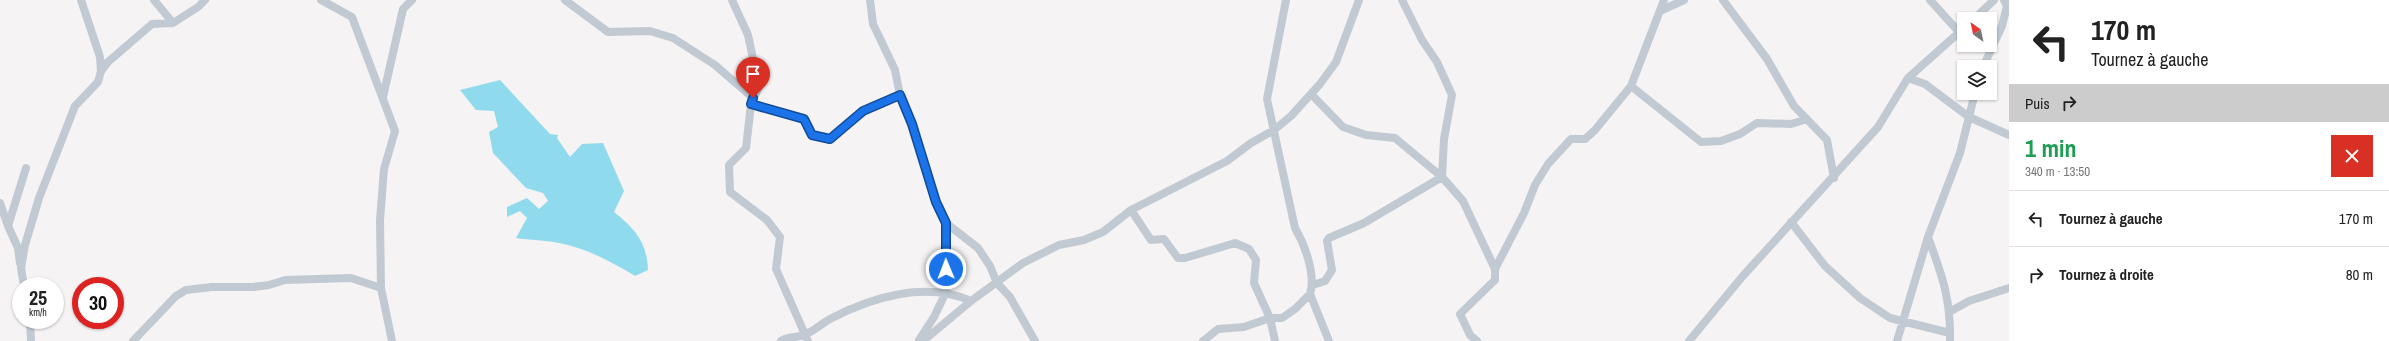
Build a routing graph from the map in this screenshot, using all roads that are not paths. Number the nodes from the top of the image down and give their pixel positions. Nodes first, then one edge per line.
1 (81, 0) edge
2 (154, 0) edge
3 (205, 0) edge
4 (321, 0) edge
5 (412, 0) edge
6 (565, 0) edge
7 (732, 0) edge
8 (870, 0) edge
9 (1286, 0) edge
10 (1359, 0) edge
11 (1402, 0) edge
12 (1664, 0) edge
13 (1684, 0) edge
14 (1723, 0) edge
15 (1930, 0) edge
16 (1994, 0) edge
17 (2007, 4) edge
18 (1660, 10) junction
19 (1981, 12) edge
20 (173, 22) junction
21 (1957, 25) edge
22 (1957, 34) edge
23 (1986, 60) edge
24 (102, 71) junction
25 (1908, 78) junction
26 (1631, 86) junction
27 (1311, 94) junction
28 (900, 95) junction
29 (383, 98) junction
30 (1974, 100) edge
31 (751, 104) junction
32 (1969, 117) junction
33 (1807, 119) junction
34 (1274, 130) junction
35 (2009, 135) edge
36 (26, 168) dead end
37 (1442, 177) junction
38 (1834, 178) junction
39 (0, 203) edge
40 (1131, 210) junction
41 (1791, 222) junction
42 (946, 223) junction
43 (8, 226) junction
44 (1928, 237) junction
45 (20, 268) junction
46 (1495, 268) junction
47 (22, 277) edge
48 (997, 283) junction
49 (1313, 285) junction
50 (381, 288) junction
51 (2009, 288) edge
52 (945, 294) junction
53 (1310, 294) junction
54 (970, 300) junction
55 (1951, 311) junction
56 (1270, 318) junction
57 (1904, 322) junction
58 (31, 329) edge
59 (1950, 337) edge
60 (806, 338) edge
61 (32, 341) edge
62 (133, 341) edge
63 (392, 341) edge
64 (781, 341) edge
65 (919, 341) edge
66 (923, 341) edge
67 (1035, 341) edge
68 (1203, 341) edge
69 (1275, 341) edge
70 (1329, 341) edge
71 (1477, 341) edge
72 (1689, 341) edge
73 (1897, 341) edge

1 - 24 street
2 - 20 street
3 - 20 street
4 - 29 street
5 - 29 street
6 - 31 street
7 - 31 street
8 - 28 street
9 - 34 street
10 - 27 street
11 - 37 street
12 - 18 street
13 - 18 street
14 - 33 street
15 - 21 street
16 - 19 street
17 - 23 street
18 - 26 street
20 - 24 street
22 - 25 street
24 - 45 street
25 - 32 street
25 - 38 street
26 - 33 street
26 - 46 street
27 - 34 street
27 - 37 street
28 - 31 street
28 - 42 street
29 - 50 street
30 - 32 street
31 - 60 street
32 - 35 street
32 - 44 street
33 - 38 street
34 - 40 street
34 - 49 street
36 - 43 street
37 - 46 street
37 - 49 street
38 - 41 street
39 - 43 street
40 - 48 street
40 - 56 street
41 - 57 street
41 - 72 street
42 - 48 street
42 - 52 street
43 - 45 street
44 - 55 street
44 - 57 street
45 - 47 street
46 - 71 street
48 - 54 street
48 - 67 street
49 - 53 street
50 - 62 street
50 - 63 street
51 - 55 street
52 - 54 street
52 - 60 street
52 - 65 street
53 - 56 street
53 - 70 street
54 - 66 street
55 - 59 street
56 - 68 street
56 - 69 street
57 - 59 street
57 - 73 street
58 - 61 street
60 - 64 street

